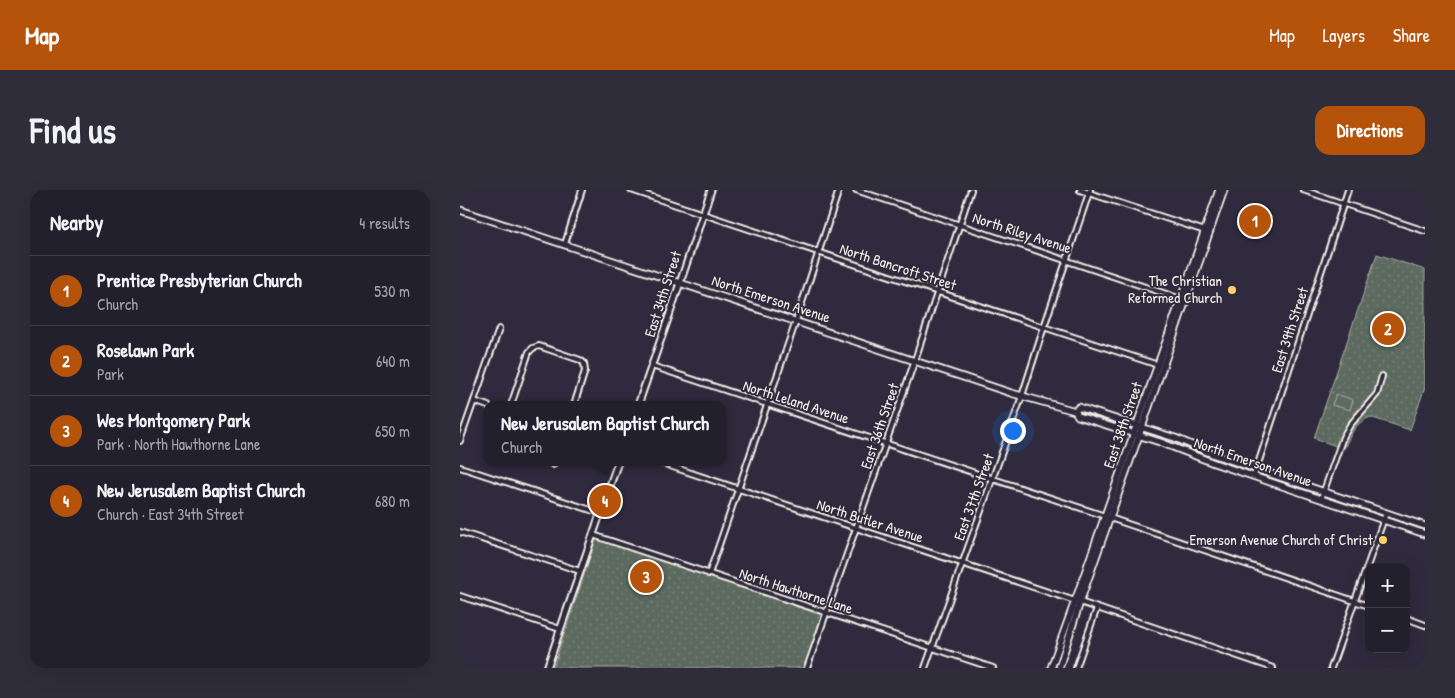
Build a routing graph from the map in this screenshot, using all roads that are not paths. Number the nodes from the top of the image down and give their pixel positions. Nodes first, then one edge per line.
1 (582, 190) edge
2 (631, 190) edge
3 (710, 190) edge
4 (840, 190) edge
5 (856, 190) edge
6 (971, 190) edge
7 (1080, 190) edge
8 (1219, 190) edge
9 (1224, 190) edge
10 (1303, 190) edge
11 (1348, 190) edge
12 (1090, 192) edge
13 (1343, 204) junction
14 (460, 210) edge
15 (703, 214) junction
16 (960, 224) junction
17 (1425, 231) edge
18 (1205, 232) junction
19 (565, 244) junction
20 (819, 252) junction
21 (1066, 260) junction
22 (680, 283) junction
23 (938, 292) junction
24 (1181, 299) junction
25 (796, 321) junction
26 (1044, 327) junction
27 (498, 329) dead end
28 (915, 360) junction
29 (1158, 365) junction
30 (652, 366) junction
31 (1382, 376) dead end
32 (1022, 396) junction
33 (474, 401) junction
34 (512, 401) edge
35 (575, 401) edge
36 (639, 401) edge
37 (768, 404) junction
38 (484, 405) edge
39 (1075, 411) junction
40 (1139, 426) junction
41 (1136, 434) junction
42 (460, 441) edge
43 (886, 444) junction
44 (617, 466) edge
45 (670, 466) edge
46 (460, 467) edge
47 (1256, 469) junction
48 (1254, 476) junction
49 (993, 479) junction
50 (738, 489) junction
51 (1323, 492) junction
52 (1321, 499) junction
53 (600, 513) junction
54 (1386, 513) junction
55 (1107, 517) junction
56 (1384, 520) junction
57 (1425, 525) edge
58 (856, 528) junction
59 (460, 532) edge
60 (1425, 534) edge
61 (593, 535) junction
62 (962, 564) junction
63 (580, 571) junction
64 (709, 574) junction
65 (460, 596) edge
66 (1078, 601) junction
67 (1355, 601) junction
68 (1365, 605) edge
69 (1097, 608) junction
70 (826, 613) junction
71 (1410, 619) edge
72 (1425, 625) edge
73 (560, 630) junction
74 (932, 648) junction
75 (547, 668) edge
76 (807, 668) edge
77 (925, 668) edge
78 (993, 668) edge
79 (1051, 668) edge
80 (1059, 668) edge
81 (1076, 668) edge
82 (1273, 668) edge
83 (1331, 668) edge

1 - 19 street
2 - 15 street, North Bancroft Street
3 - 15 main road, East 34th Street
4 - 20 street
5 - 16 street, North Riley Avenue
6 - 16 street, East 36th Street
7 - 12 street
8 - 18 main road, East 38th Street
9 - 40 main road, East 38th Street
10 - 13 street
11 - 13 street, East 39th Street
12 - 18 street
12 - 21 street, East 37th Street
13 - 17 street
13 - 47 street, East 39th Street
14 - 19 main road, North Emerson Avenue
15 - 20 street, North Bancroft Street
15 - 22 main road, East 34th Street
16 - 21 street, North Riley Avenue
16 - 23 street, East 36th Street
18 - 24 main road, East 38th Street
19 - 22 main road, North Emerson Avenue
20 - 23 street, North Bancroft Street
20 - 25 street
21 - 24 street, North Riley Avenue
21 - 26 street, East 37th Street
22 - 25 main road, North Emerson Avenue
22 - 30 main road, East 34th Street
23 - 26 street, North Bancroft Street
23 - 28 street, East 36th Street
24 - 29 main road, East 38th Street
25 - 28 main road, North Emerson Avenue
25 - 37 street
26 - 29 street, North Bancroft Street
26 - 32 street, East 37th Street
27 - 33 street
28 - 32 main road, North Emerson Avenue
28 - 43 street, East 36th Street
29 - 40 main road, East 38th Street
30 - 36 main road, East 34th Street
30 - 37 street, North Leland Avenue
31 - 51 street
32 - 39 main road, North Emerson Avenue
32 - 49 street, East 37th Street
33 - 38 street
33 - 42 street
34 - 35 street
37 - 43 street, North Leland Avenue
37 - 50 street
39 - 40 main road, North Emerson Avenue
39 - 41 main road, North Emerson Avenue
40 - 41 main road, East 38th Street
40 - 47 main road, North Emerson Avenue
41 - 48 main road, North Emerson Avenue
41 - 55 main road, East 38th Street
43 - 49 street, North Leland Avenue
43 - 58 street, East 36th Street
44 - 53 main road
45 - 50 street, North Butler Avenue
46 - 53 street
47 - 48 street, East 39th Street
47 - 51 main road, North Emerson Avenue
48 - 52 main road, North Emerson Avenue
49 - 55 street, North Leland Avenue
49 - 62 street, East 37th Street
50 - 58 street, North Butler Avenue
50 - 64 street
51 - 52 street
51 - 54 main road, North Emerson Avenue
52 - 56 main road, North Emerson Avenue
53 - 61 main road
54 - 56 street
54 - 57 main road, North Emerson Avenue
55 - 66 main road, East 38th Street
55 - 67 street, North Leland Avenue
56 - 60 main road, North Emerson Avenue
56 - 67 street
58 - 62 street, North Butler Avenue
58 - 70 street, East 36th Street
59 - 63 street
61 - 63 main road
61 - 64 street, North Hawthorne Lane
62 - 66 street, North Butler Avenue
62 - 74 street, East 37th Street
63 - 73 main road
64 - 70 street, North Hawthorne Lane
65 - 73 street
66 - 69 street, North Butler Avenue
66 - 79 main road, East 38th Street
66 - 80 main road, East 38th Street
67 - 68 street, North Leland Avenue
67 - 83 street
69 - 81 street
69 - 82 street, North Butler Avenue
70 - 74 street, North Hawthorne Lane
70 - 76 street, East 36th Street
71 - 72 street
73 - 75 main road
74 - 77 street, East 37th Street
74 - 78 street, North Hawthorne Lane

